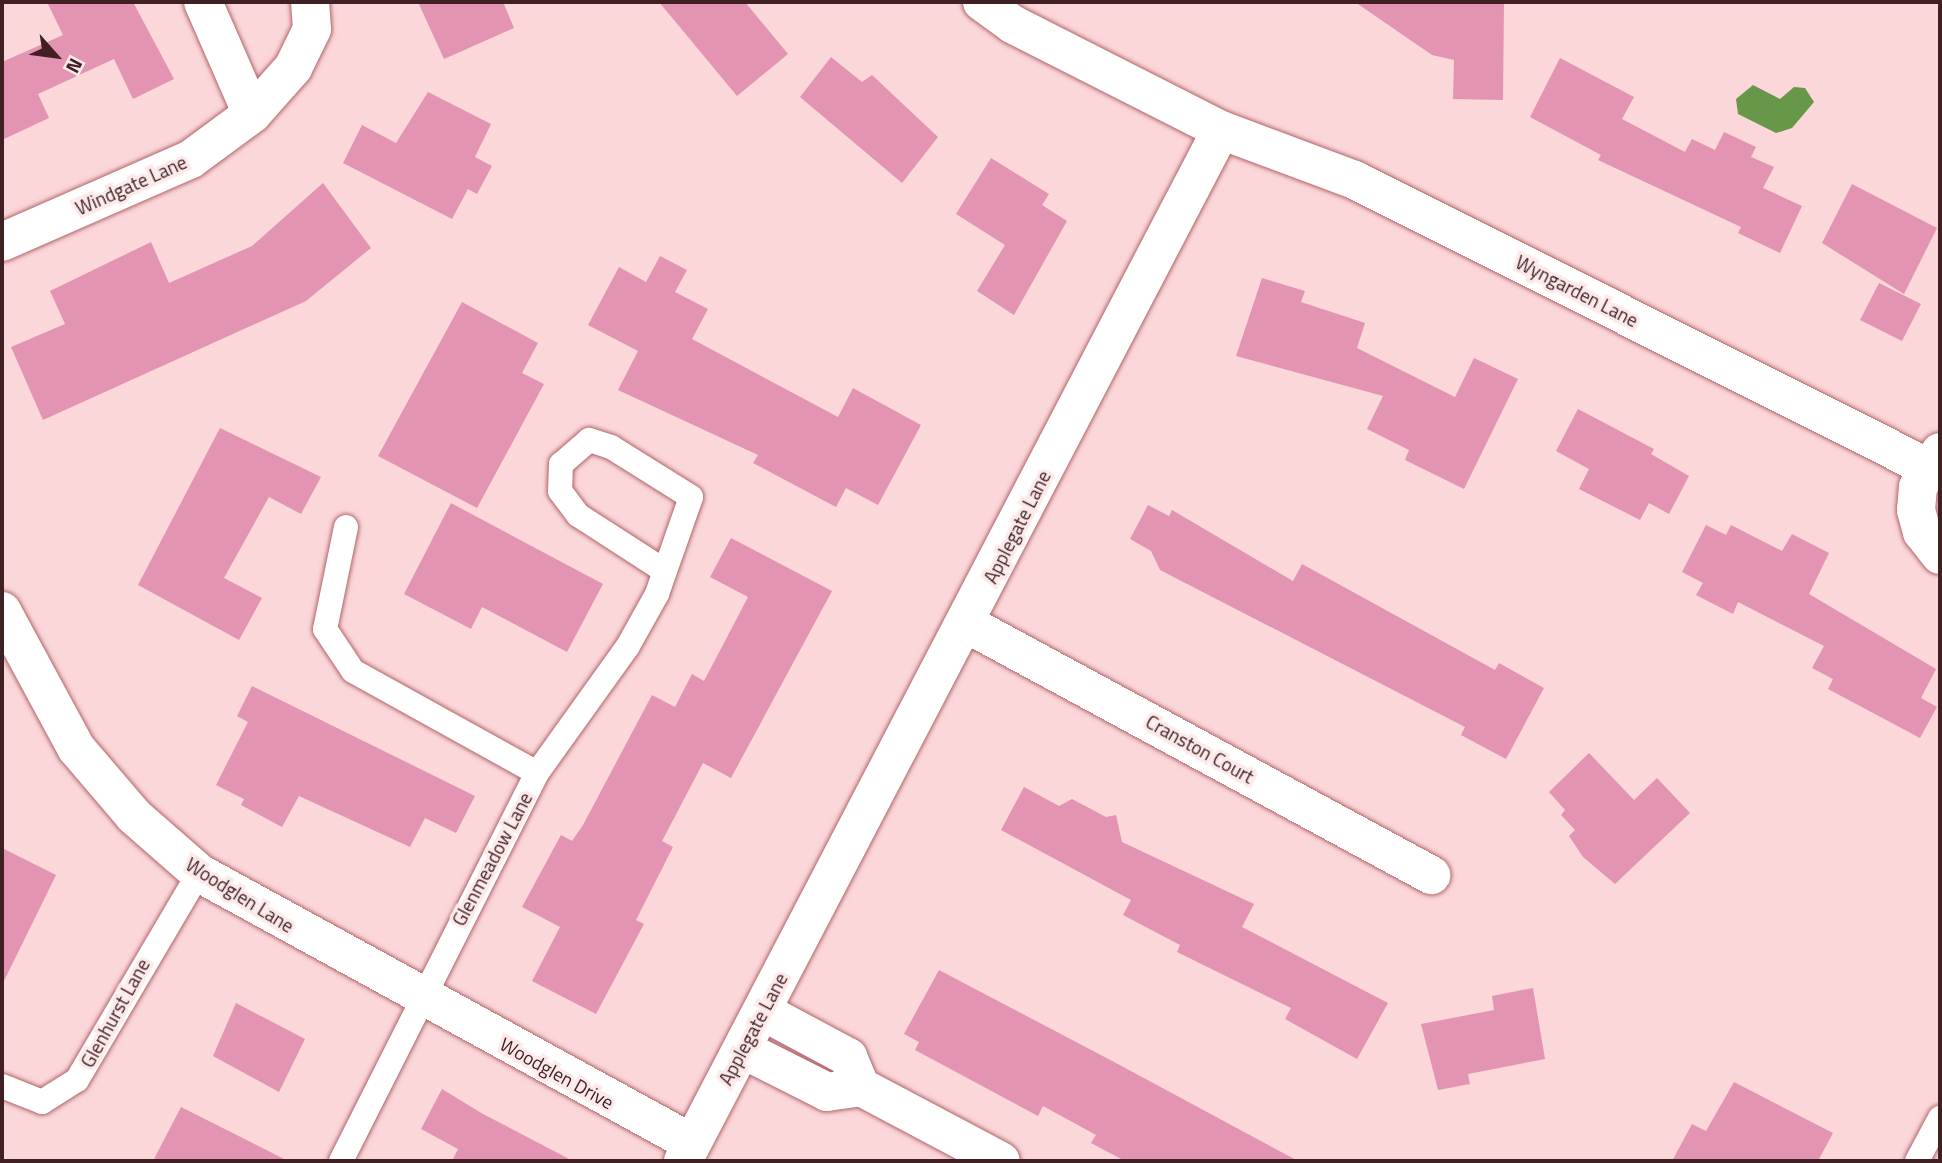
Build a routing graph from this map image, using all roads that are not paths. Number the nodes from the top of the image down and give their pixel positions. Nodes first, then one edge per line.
1 (203, 2) edge
2 (310, 2) edge
3 (982, 2) edge
4 (252, 114) junction
5 (1221, 130) junction
6 (2, 242) edge
7 (1934, 459) edge
8 (346, 527) dead end
9 (1940, 555) edge
10 (665, 571) junction
11 (2, 611) edge
12 (967, 624) junction
13 (537, 773) junction
14 (199, 873) junction
15 (1431, 875) dead end
16 (423, 999) junction
17 (762, 1010) junction
18 (742, 1049) junction
19 (2, 1086) edge
20 (861, 1087) junction
21 (1940, 1118) edge
22 (687, 1152) edge
23 (341, 1161) edge
24 (1001, 1161) edge
25 (1917, 1161) edge

1 - 4 street
2 - 4 street, Windgate Lane
3 - 5 street
4 - 6 street, Windgate Lane
5 - 7 street, Wyngarden Lane
5 - 12 street, Applegate Lane
7 - 9 street, Wyngarden Lane
8 - 13 lane
10 - 10 lane, Glenmeadow Lane
10 - 13 lane, Glenmeadow Lane
11 - 14 street, Woodglen Lane
12 - 15 street, Cranston Court
12 - 17 street, Applegate Lane
13 - 16 lane, Glenmeadow Lane
14 - 16 street, Woodglen Lane
14 - 19 lane, Glenhurst Lane
16 - 22 street, Woodglen Drive
16 - 23 lane, Glenmeadow Lane
17 - 18 street, Applegate Lane
17 - 20 street
18 - 20 street
18 - 22 street, Applegate Lane
20 - 24 street
21 - 25 lane

